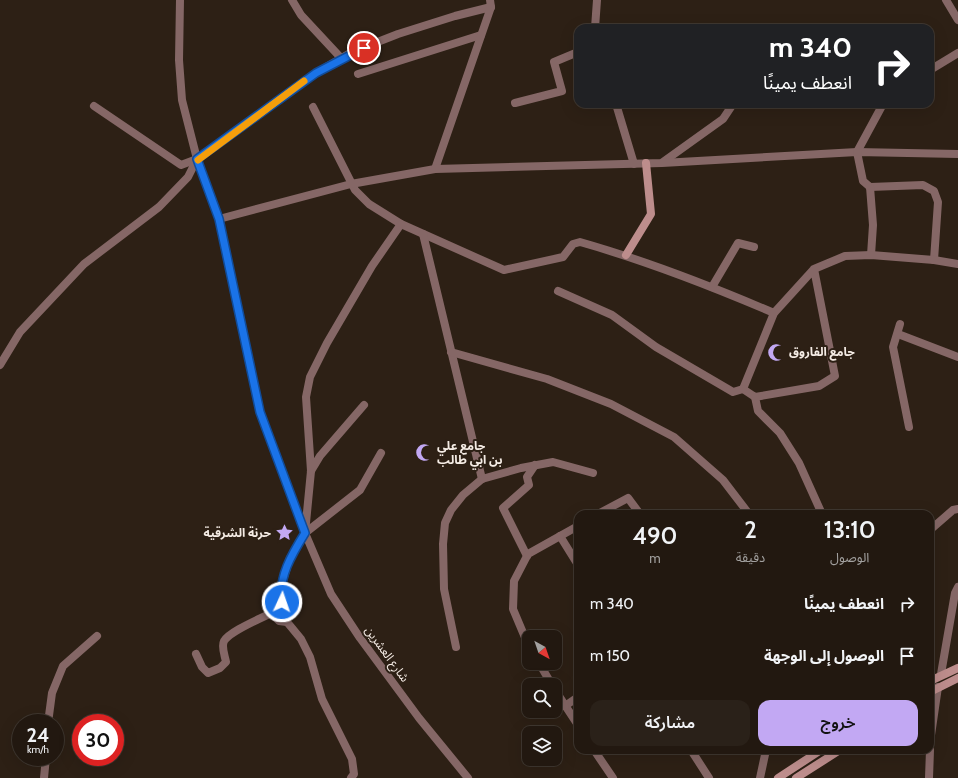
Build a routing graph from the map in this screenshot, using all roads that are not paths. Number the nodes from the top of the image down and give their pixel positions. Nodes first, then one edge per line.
1 (180, 0) edge
2 (292, 0) edge
3 (598, 0) edge
4 (946, 0) edge
5 (490, 4) edge
6 (958, 20) edge
7 (596, 24) edge
8 (481, 34) junction
9 (574, 54) edge
10 (958, 54) edge
11 (341, 58) junction
12 (934, 68) edge
13 (358, 74) dead end
14 (515, 103) dead end
15 (94, 106) dead end
16 (313, 107) dead end
17 (617, 108) edge
18 (730, 108) edge
19 (881, 108) edge
20 (858, 152) junction
21 (958, 154) edge
22 (197, 159) junction
23 (646, 163) junction
24 (662, 163) junction
25 (634, 164) junction
26 (435, 169) junction
27 (351, 184) junction
28 (870, 187) junction
29 (219, 219) junction
30 (401, 224) junction
31 (423, 234) junction
32 (754, 247) dead end
33 (626, 255) junction
34 (871, 255) junction
35 (934, 260) junction
36 (958, 264) edge
37 (814, 269) junction
38 (712, 287) junction
39 (558, 291) dead end
40 (774, 313) junction
41 (900, 324) dead end
42 (898, 334) junction
43 (451, 352) junction
44 (958, 357) edge
45 (0, 365) edge
46 (743, 389) junction
47 (755, 397) junction
48 (364, 405) dead end
49 (908, 427) dead end
50 (381, 453) dead end
51 (535, 465) junction
52 (311, 471) junction
53 (593, 473) dead end
54 (482, 478) junction
55 (958, 509) edge
56 (606, 510) edge
57 (637, 510) edge
58 (746, 510) edge
59 (820, 510) edge
60 (934, 527) edge
61 (574, 528) edge
62 (305, 533) junction
63 (560, 536) junction
64 (527, 556) junction
65 (574, 559) edge
66 (958, 587) edge
67 (287, 622) junction
68 (522, 630) edge
69 (97, 636) dead end
70 (456, 647) dead end
71 (196, 654) dead end
72 (958, 668) edge
73 (941, 674) junction
74 (934, 678) edge
75 (958, 678) edge
76 (938, 688) junction
77 (934, 690) edge
78 (574, 700) edge
79 (562, 701) edge
80 (565, 706) junction
81 (49, 714) edge
82 (934, 715) edge
83 (574, 719) edge
84 (597, 754) edge
85 (694, 754) edge
86 (765, 754) edge
87 (815, 754) edge
88 (834, 754) edge
89 (930, 754) edge
90 (45, 766) edge
91 (44, 778) edge
92 (351, 778) edge
93 (468, 778) edge
94 (613, 778) edge
95 (709, 778) edge
96 (760, 778) edge
97 (778, 778) edge
98 (796, 778) edge
99 (929, 778) edge

1 - 22 street, شارع العشرين
2 - 11 street
3 - 7 street
4 - 6 street
5 - 8 street
5 - 11 street
8 - 13 street
8 - 26 street
9 - 14 street
10 - 12 street
11 - 22 street
15 - 22 street
16 - 27 street
17 - 25 street
18 - 24 street
19 - 20 street
20 - 21 street
20 - 24 street
20 - 28 street
22 - 29 street, شارع العشرين
22 - 45 street
23 - 24 street
23 - 25 street
23 - 33 street
25 - 26 street
26 - 27 street
27 - 29 street
27 - 30 street
28 - 34 street
28 - 35 street
29 - 62 street, شارع العشرين
30 - 31 street
30 - 52 street
31 - 33 street
31 - 43 street
32 - 38 street
33 - 38 street
34 - 35 street
34 - 37 street
35 - 36 street
37 - 40 street
37 - 47 street
38 - 40 street
39 - 46 street
40 - 46 street
41 - 42 street
42 - 44 street
42 - 49 street
43 - 54 street
43 - 58 street
46 - 47 street
47 - 59 street
48 - 52 street
50 - 62 street
51 - 53 street
51 - 54 street
51 - 64 street
52 - 62 street
54 - 70 street
55 - 60 street
56 - 57 street
61 - 63 street
62 - 67 street
62 - 93 street, شارع العشرين
63 - 64 street
63 - 65 street
64 - 68 street
66 - 73 street
67 - 71 street
67 - 92 street
69 - 81 street
72 - 73 street
73 - 74 street
75 - 76 street
76 - 77 street
76 - 82 street
78 - 80 street
79 - 80 street
80 - 83 street
84 - 94 street
85 - 95 street
86 - 96 street
87 - 97 street
88 - 98 street
89 - 99 street
90 - 91 street

